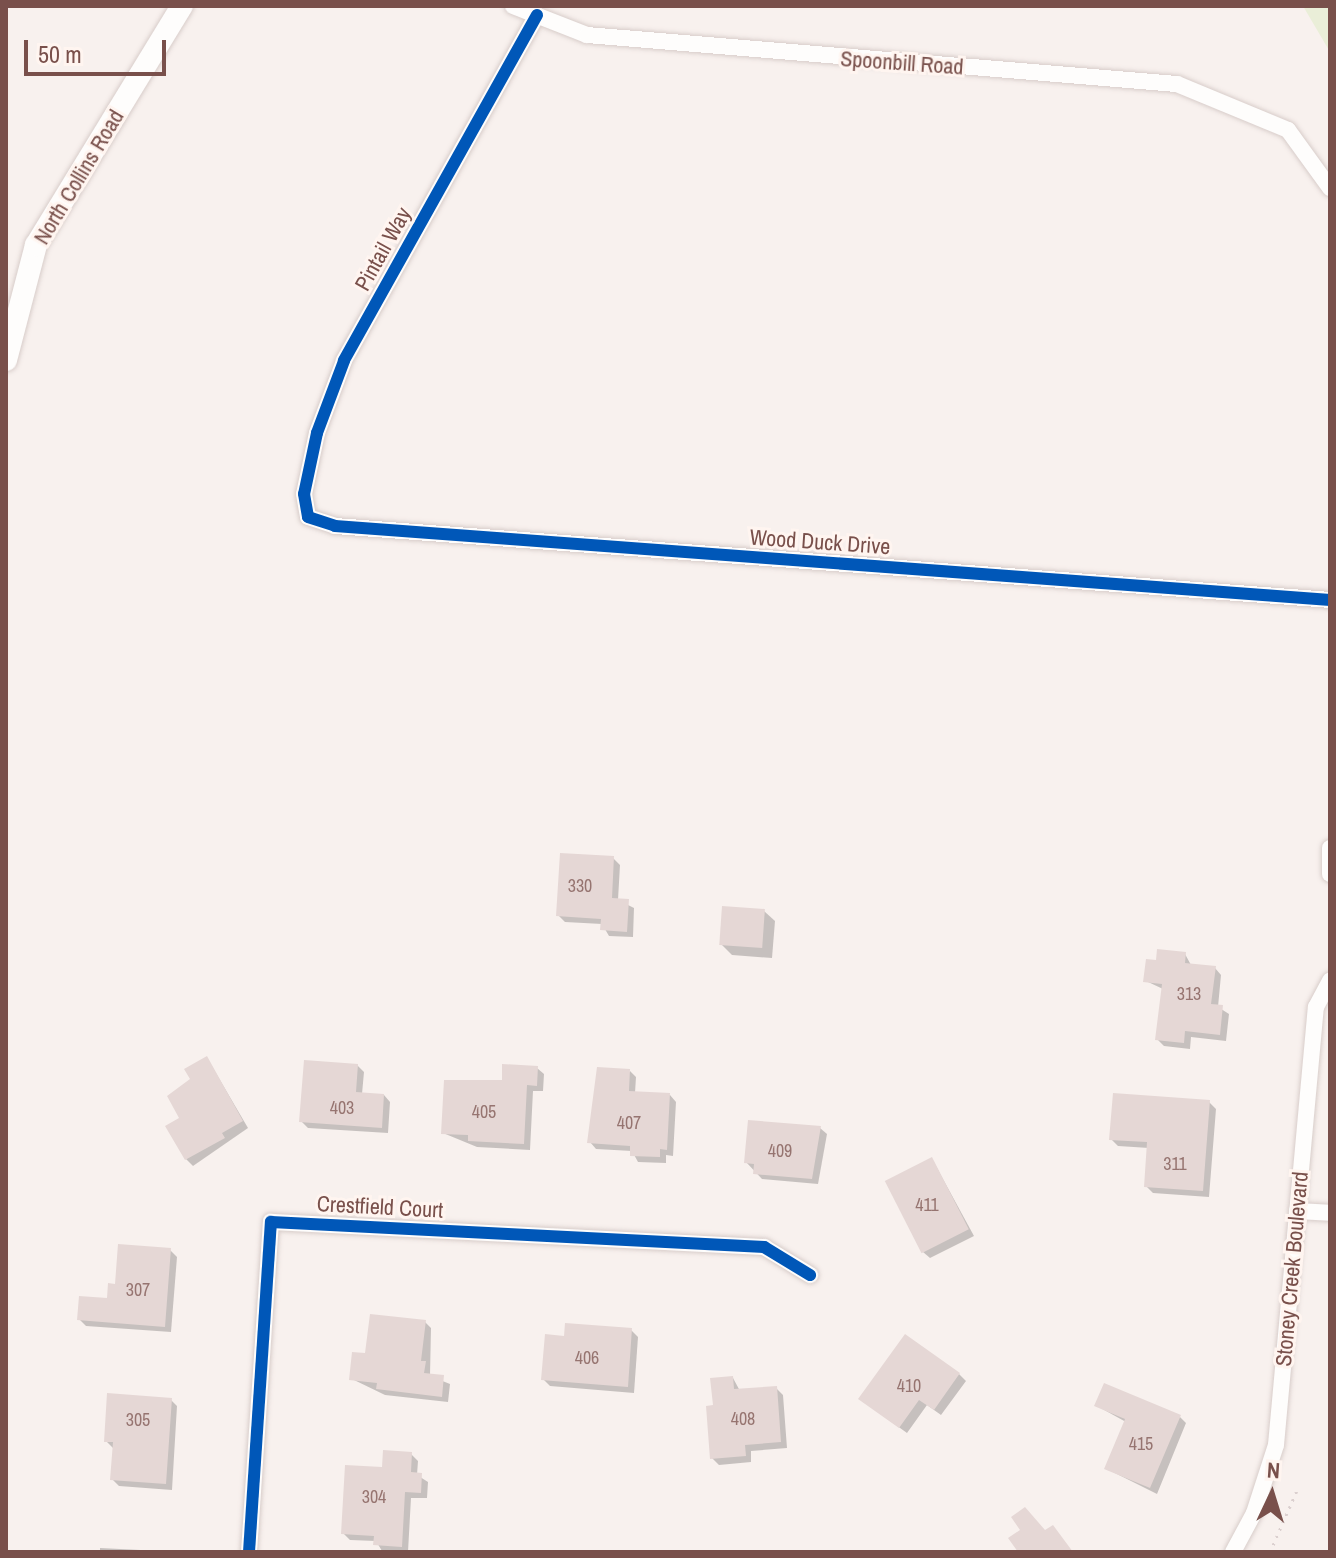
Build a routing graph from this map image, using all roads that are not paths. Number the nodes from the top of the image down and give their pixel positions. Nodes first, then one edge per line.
1 (182, 6) edge
2 (513, 6) edge
3 (537, 15) junction
4 (1330, 188) edge
5 (6, 360) edge
6 (308, 517) joint
7 (1330, 600) edge
8 (1330, 848) edge
9 (1330, 874) edge
10 (1330, 981) edge
11 (1297, 1211) junction
12 (1330, 1213) edge
13 (810, 1275) dead end
14 (249, 1552) edge
15 (1233, 1552) edge

1 - 5 street, North Collins Road
2 - 3 street, Spoonbill Road
3 - 4 street, Spoonbill Road
3 - 6 street, Pintail Way
6 - 7 street, Wood Duck Drive
8 - 9 street
10 - 11 street, Stoney Creek Boulevard
11 - 12 street
11 - 15 street, Stoney Creek Boulevard
13 - 14 street, Crestfield Court

